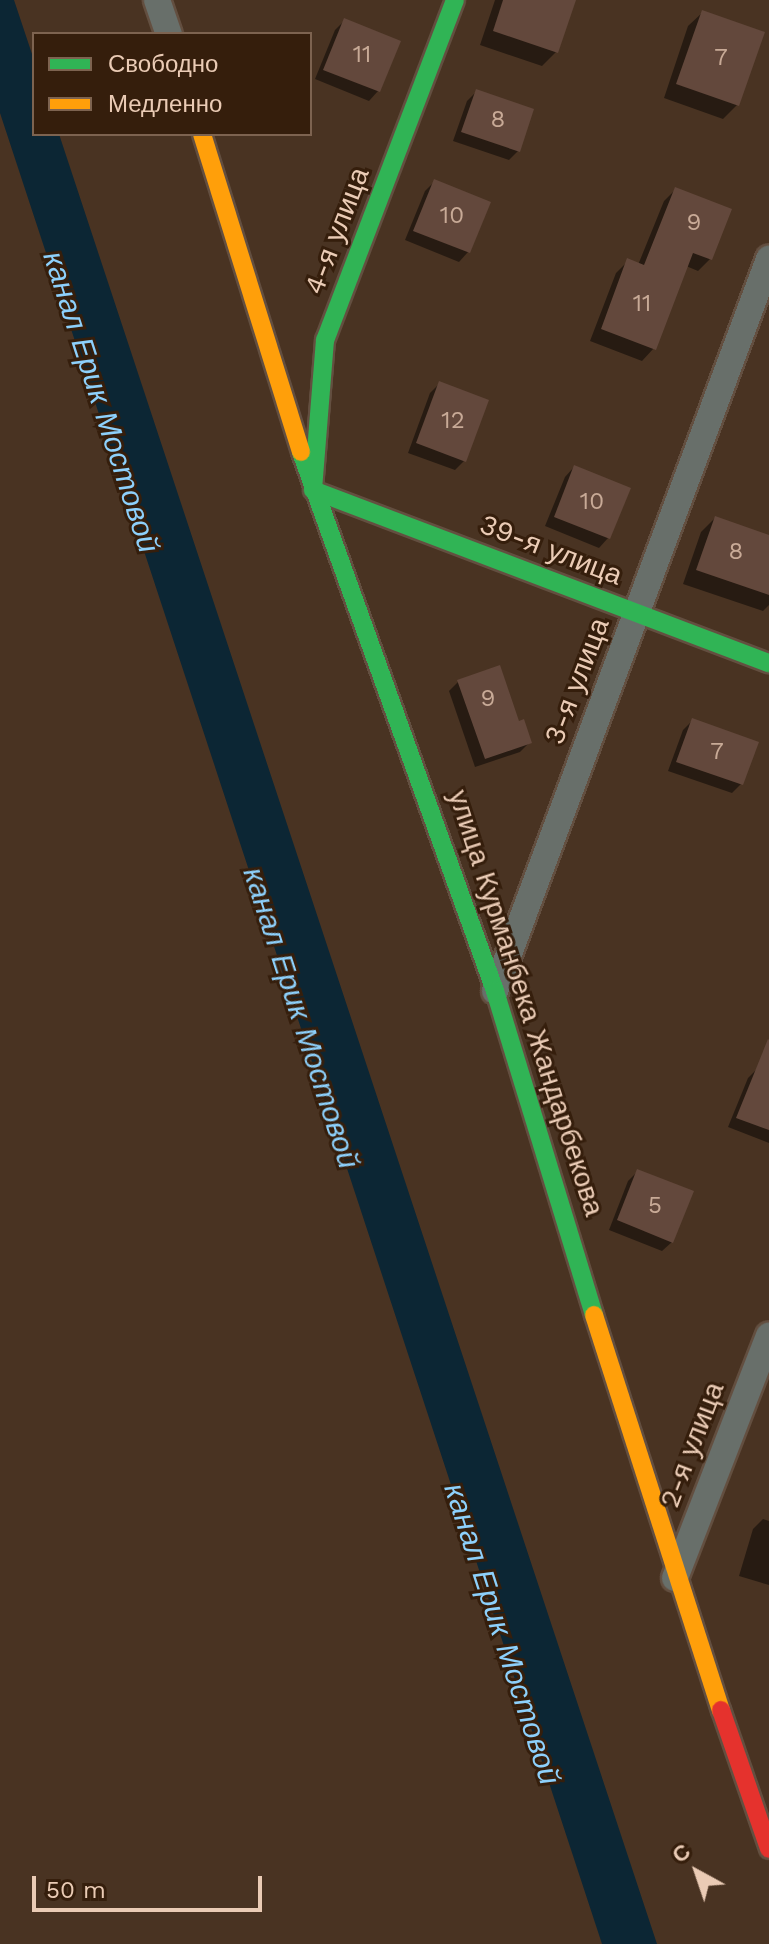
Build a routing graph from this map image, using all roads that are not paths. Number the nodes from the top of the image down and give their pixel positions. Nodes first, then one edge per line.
1 (157, 0) edge
2 (455, 0) edge
3 (168, 32) edge
4 (203, 136) edge
5 (769, 259) edge
6 (313, 490) junction
7 (637, 613) junction
8 (769, 663) edge
9 (495, 991) junction
10 (769, 1336) edge
11 (675, 1578) junction
12 (769, 1849) edge

1 - 3 street
2 - 6 street, 4-я улица
4 - 6 street, улица Курманбека Жандарбекова
5 - 7 street, 3-я улица
6 - 7 street, 39-я улица
6 - 9 street, улица Курманбека Жандарбекова
7 - 8 street, 39-я улица
7 - 9 street, 3-я улица
9 - 11 street, улица Курманбека Жандарбекова
10 - 11 street, 2-я улица
11 - 12 street, улица Курманбека Жандарбекова

